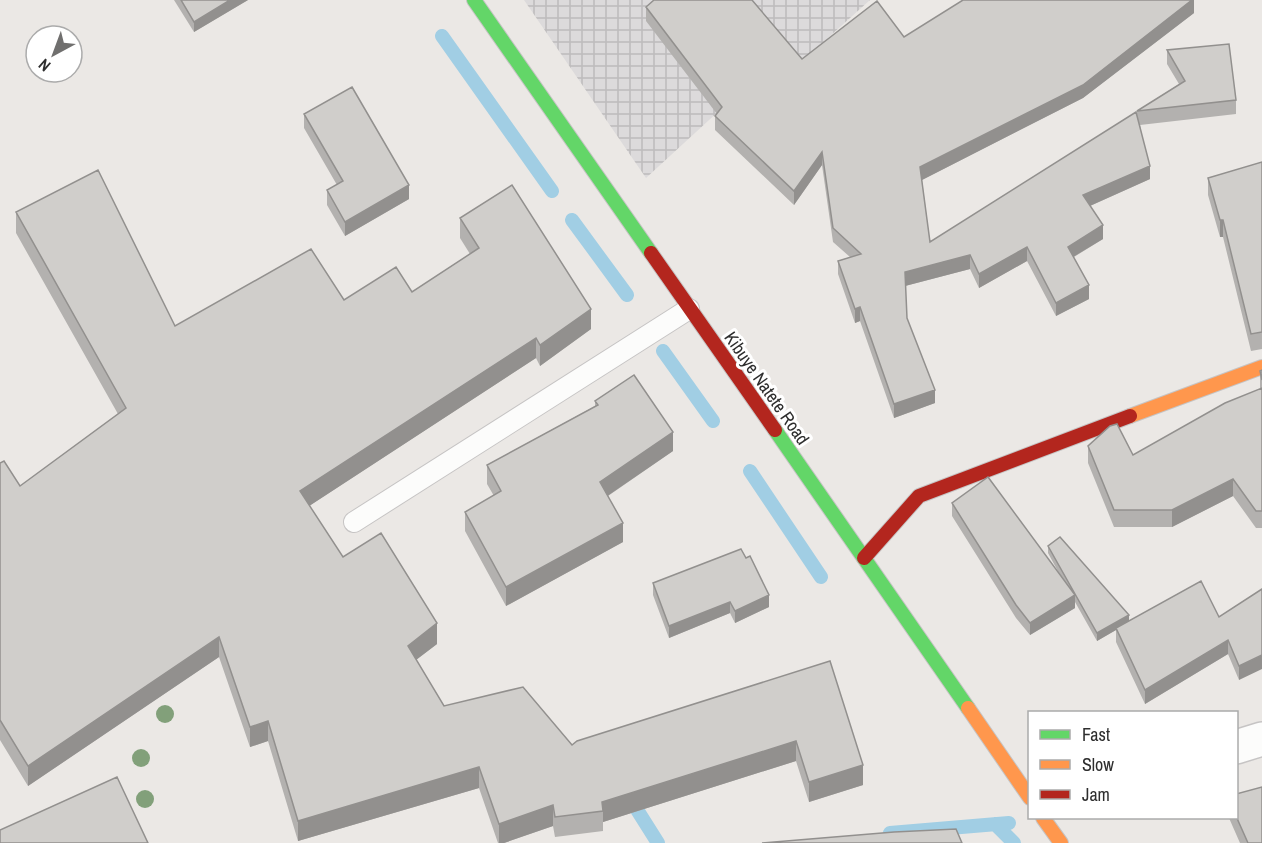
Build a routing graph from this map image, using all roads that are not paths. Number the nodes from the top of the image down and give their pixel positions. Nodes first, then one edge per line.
1 (474, 0) edge
2 (689, 309) junction
3 (1262, 367) edge
4 (354, 522) dead end
5 (864, 558) junction
6 (1262, 739) edge
7 (1238, 746) edge
8 (1028, 797) edge
9 (1044, 819) edge
10 (1061, 843) edge

1 - 2 main road, Kibuye Natete Road
2 - 4 lane
2 - 5 main road, Kibuye Natete Road
3 - 5 main road
5 - 8 main road, Kibuye Natete Road
6 - 7 street
9 - 10 main road

